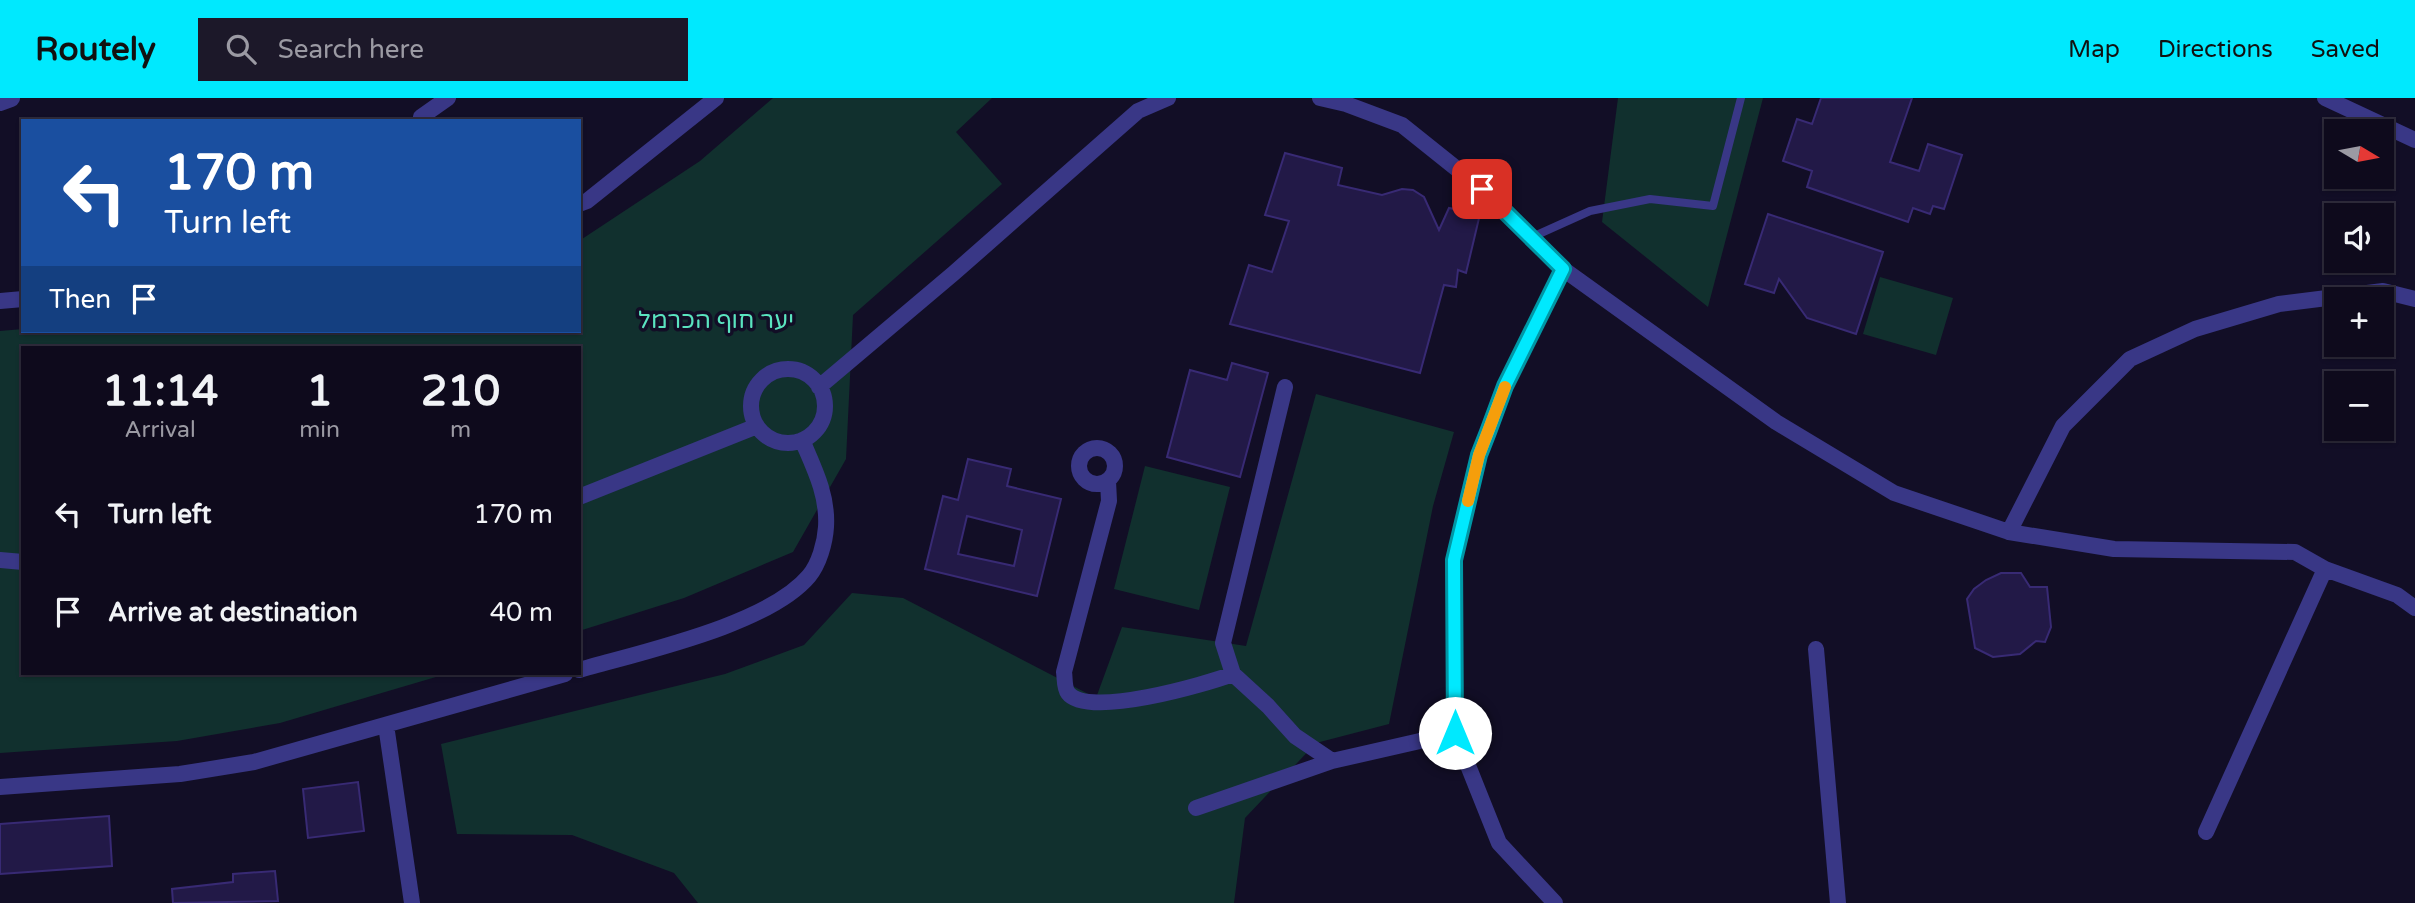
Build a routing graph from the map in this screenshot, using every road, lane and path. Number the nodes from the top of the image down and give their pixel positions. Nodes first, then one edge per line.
1 (10, 98) edge
2 (448, 98) edge
3 (716, 98) edge
4 (1168, 98) edge
5 (1320, 98) edge
6 (1741, 98) edge
7 (2325, 98) edge
8 (0, 102) edge
9 (421, 117) dead end
10 (2415, 140) edge
11 (581, 203) edge
12 (1530, 238) junction
13 (1563, 269) junction
14 (21, 299) edge
15 (2415, 299) edge
16 (0, 301) edge
17 (819, 387) junction
18 (1285, 387) dead end
19 (757, 426) junction
20 (802, 440) junction
21 (1108, 481) dead end
22 (581, 496) edge
23 (2009, 532) junction
24 (0, 561) edge
25 (21, 562) edge
26 (2325, 569) junction
27 (2415, 608) edge
28 (1816, 649) dead end
29 (581, 669) edge
30 (1233, 674) junction
31 (561, 675) edge
32 (386, 725) junction
33 (1455, 733) junction
34 (1332, 761) junction
35 (0, 787) edge
36 (1196, 808) dead end
37 (2206, 832) dead end
38 (412, 903) edge
39 (1555, 903) edge
40 (1838, 903) edge

1 - 8 street
2 - 9 street
3 - 11 street
4 - 17 street
5 - 12 street
6 - 12 lane
7 - 10 street
12 - 13 street
13 - 23 street
13 - 33 street
14 - 16 street
15 - 23 street
17 - 19 street
17 - 20 street
18 - 30 street
19 - 20 street
19 - 22 street
20 - 29 street
21 - 30 street
23 - 26 street
24 - 25 street
26 - 27 street
26 - 37 street
28 - 40 street
30 - 34 street
31 - 32 street
32 - 35 street
32 - 38 street
33 - 34 street
33 - 39 street
34 - 36 street

